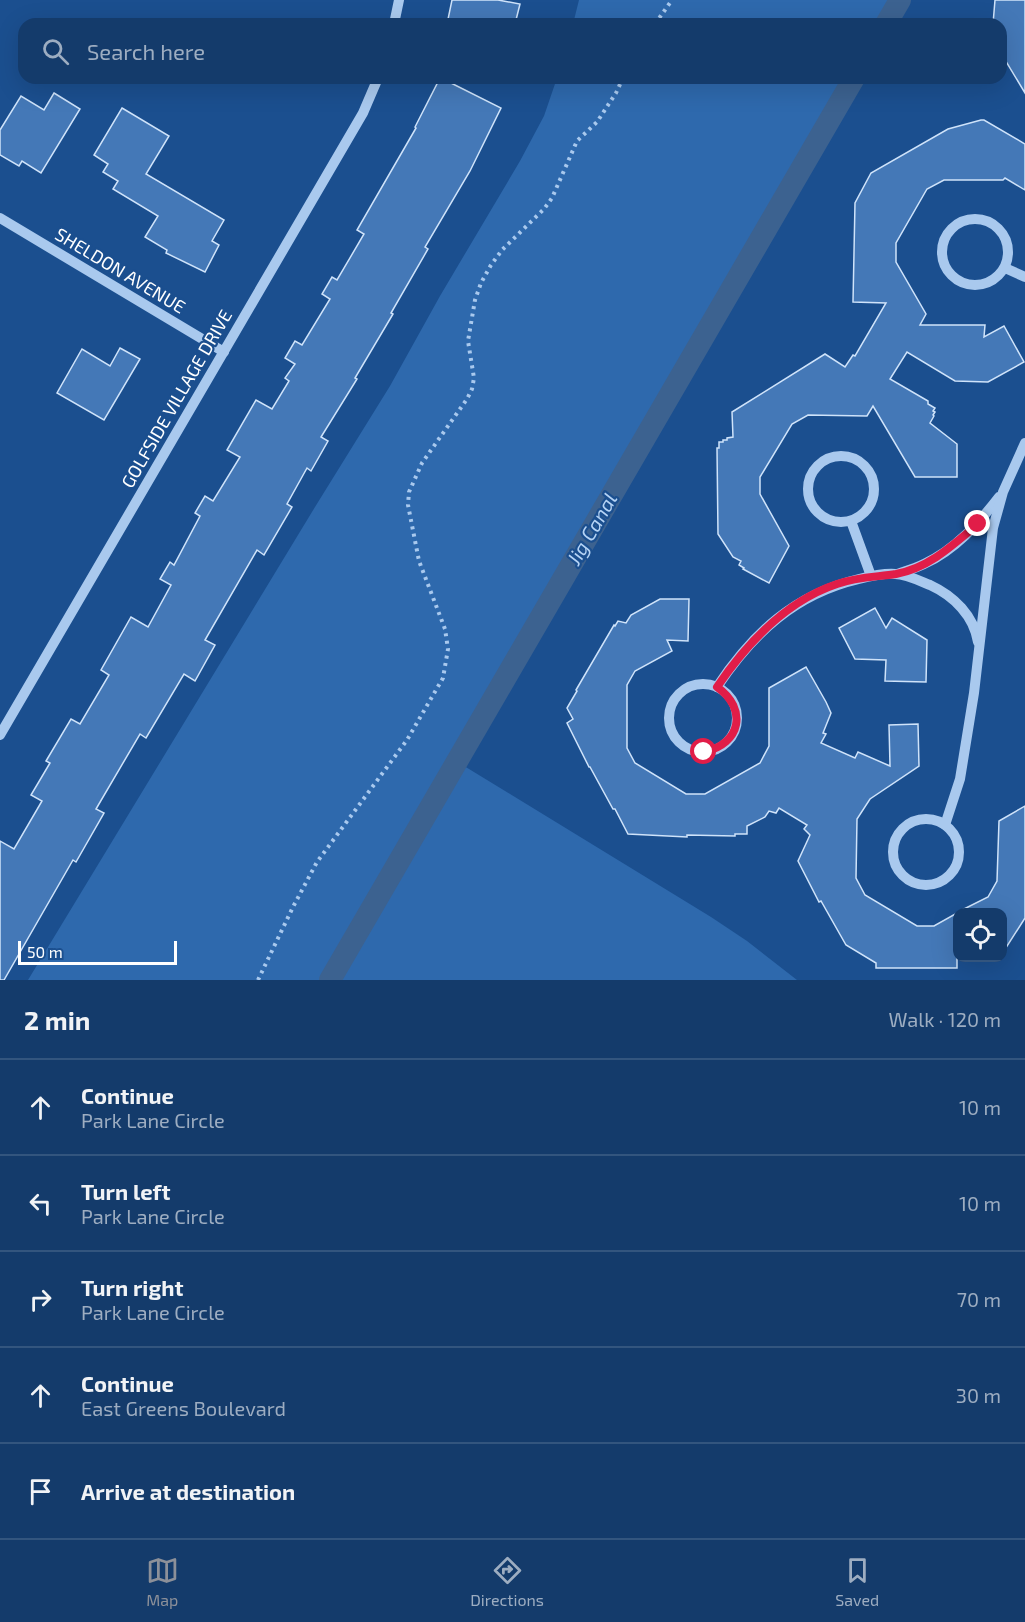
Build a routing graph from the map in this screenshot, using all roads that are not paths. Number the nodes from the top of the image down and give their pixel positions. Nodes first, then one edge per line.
1 (399, 0) edge
2 (395, 18) edge
3 (375, 84) edge
4 (0, 218) edge
5 (1005, 268) junction
6 (1025, 277) edge
7 (224, 352) junction
8 (1025, 443) edge
9 (1003, 492) junction
10 (851, 521) junction
11 (897, 574) junction
12 (871, 576) junction
13 (979, 658) junction
14 (717, 687) junction
15 (0, 735) edge
16 (945, 825) junction

1 - 2 street
3 - 7 street, GOLFSIDE VILLAGE DRIVE
4 - 7 street, SHELDON AVENUE
5 - 5 street
5 - 6 street
7 - 15 street, GOLFSIDE VILLAGE DRIVE
8 - 9 street
9 - 11 street
9 - 13 street
10 - 10 street
10 - 12 street
11 - 12 street
11 - 13 street
12 - 14 street
13 - 16 street
14 - 14 street
16 - 16 street

